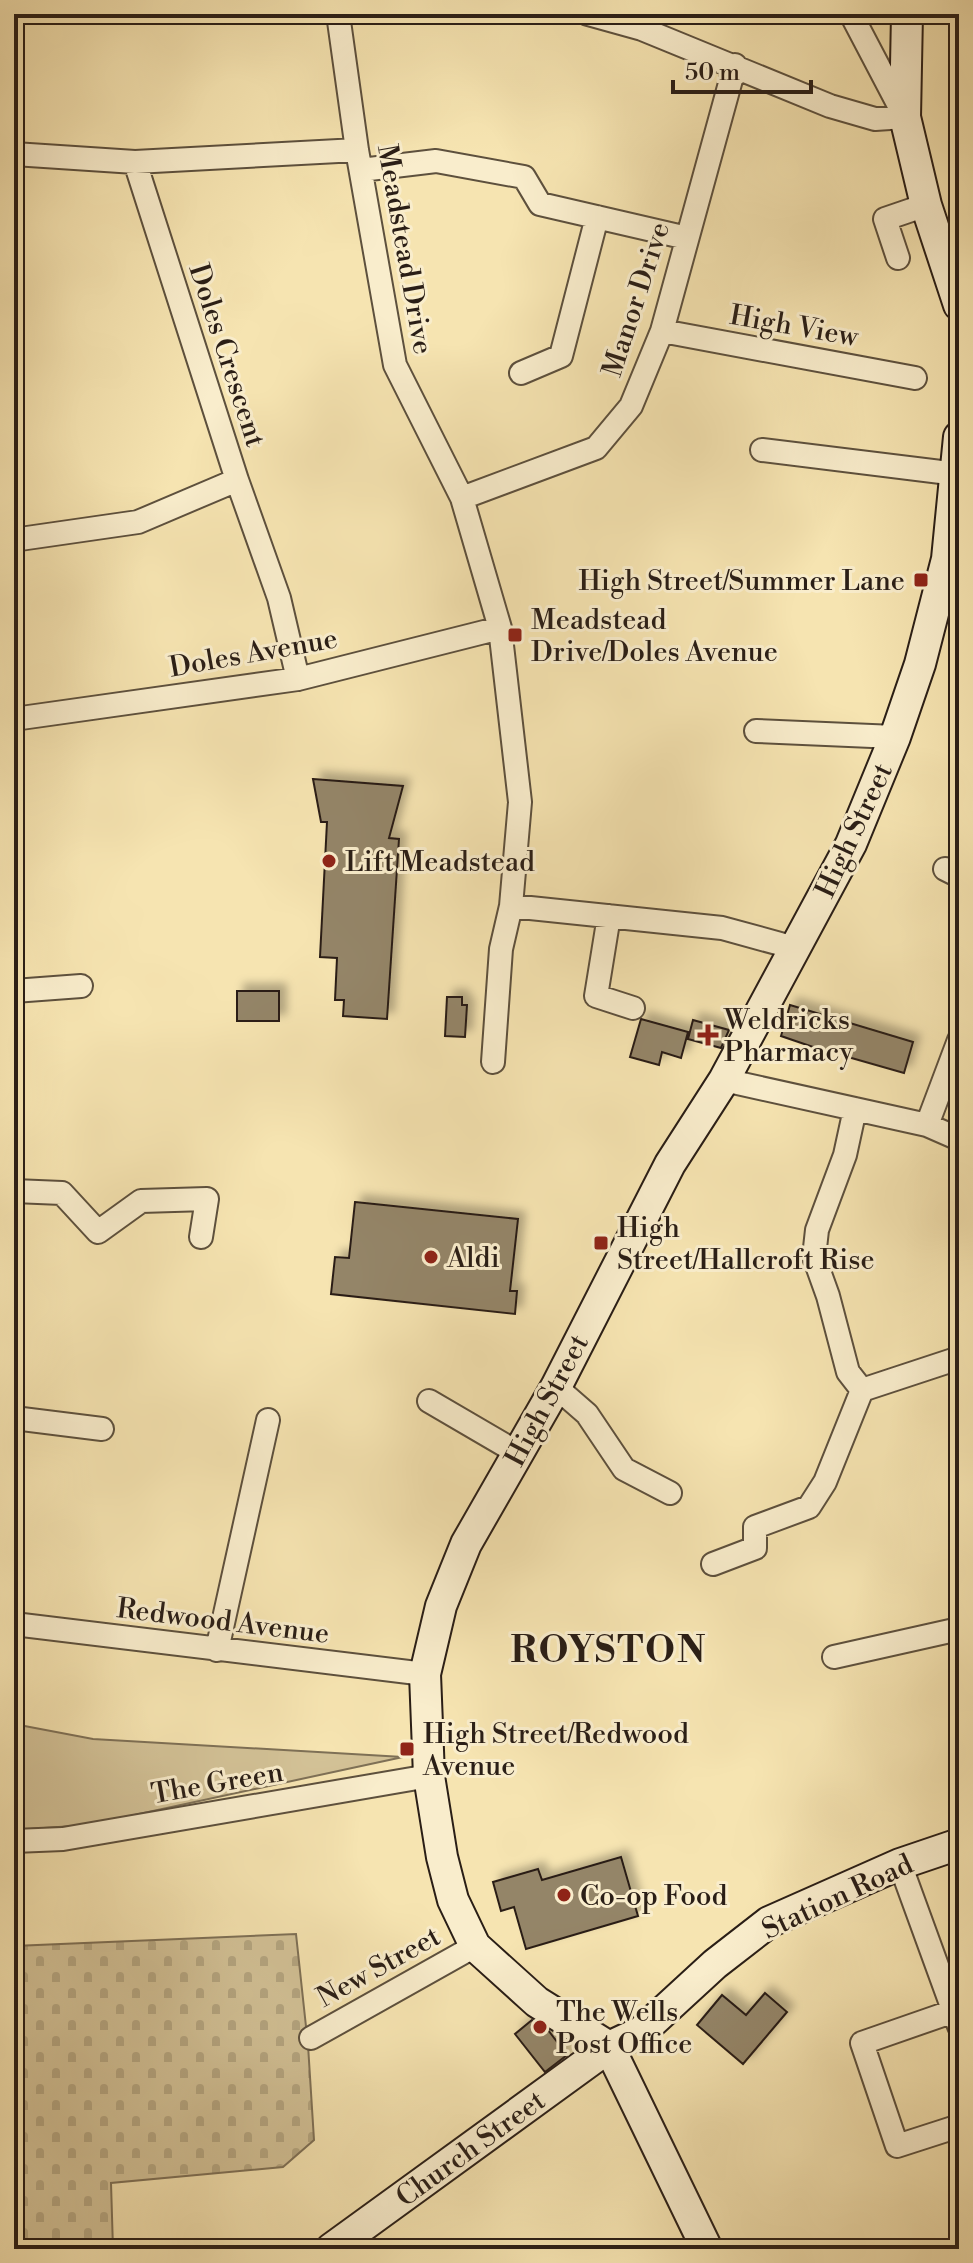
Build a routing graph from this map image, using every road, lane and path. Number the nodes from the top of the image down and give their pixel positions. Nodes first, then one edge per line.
1 (338, 14) edge
2 (588, 14) edge
3 (851, 14) edge
4 (907, 14) edge
5 (735, 65) junction
6 (905, 117) junction
7 (14, 154) edge
8 (359, 160) junction
9 (135, 162) junction
10 (926, 205) junction
11 (597, 217) junction
12 (687, 238) junction
13 (898, 258) dead end
14 (959, 305) edge
15 (662, 331) junction
16 (521, 373) dead end
17 (915, 378) dead end
18 (959, 437) edge
19 (762, 450) dead end
20 (957, 474) junction
21 (237, 480) junction
22 (462, 498) junction
23 (14, 534) edge
24 (953, 558) edge
25 (500, 628) junction
26 (298, 679) junction
27 (14, 719) edge
28 (756, 731) dead end
29 (895, 737) junction
30 (511, 906) junction
31 (609, 916) junction
32 (795, 948) junction
33 (81, 986) dead end
34 (14, 991) edge
35 (633, 1008) dead end
36 (959, 1040) edge
37 (493, 1062) dead end
38 (724, 1080) junction
39 (855, 1109) junction
40 (927, 1125) junction
41 (959, 1139) edge
42 (14, 1191) edge
43 (201, 1237) dead end
44 (959, 1358) edge
45 (556, 1387) junction
46 (862, 1390) junction
47 (429, 1401) dead end
48 (14, 1418) edge
49 (268, 1420) dead end
50 (102, 1429) dead end
51 (518, 1453) junction
52 (670, 1493) dead end
53 (713, 1564) dead end
54 (14, 1624) edge
55 (959, 1629) edge
56 (217, 1650) junction
57 (834, 1657) dead end
58 (425, 1674) junction
59 (429, 1776) junction
60 (14, 1841) edge
61 (959, 1844) edge
62 (900, 1864) junction
63 (475, 1946) junction
64 (956, 2018) edge
65 (311, 2038) dead end
66 (609, 2047) junction
67 (959, 2126) edge
68 (331, 2249) edge
69 (707, 2249) edge

1 - 8 street, Meadstead Drive
2 - 5 street
3 - 6 street
4 - 6 main road
5 - 6 street
5 - 12 street, Manor Drive
6 - 10 main road
7 - 9 street
8 - 9 street
8 - 11 street
8 - 22 street, Meadstead Drive
9 - 21 street, Doles Crescent
10 - 13 street
10 - 14 main road
11 - 12 street
11 - 16 street
12 - 15 street, Manor Drive
15 - 17 street, High View
15 - 22 street, Manor Drive
18 - 20 main road, High Street
19 - 20 street
20 - 24 main road, High Street
21 - 23 street, Doles Crescent
21 - 26 street
22 - 25 street, Meadstead Drive
24 - 29 main road, High Street
25 - 26 street, Doles Avenue
25 - 30 street, Meadstead Drive
26 - 27 street, Doles Avenue
28 - 29 street, High Street
29 - 32 main road, High Street
30 - 31 street
30 - 37 street, Meadstead Drive
31 - 32 street
31 - 35 street
32 - 38 main road, High Street
33 - 34 street
36 - 40 street
38 - 39 street
38 - 45 main road, High Street
39 - 40 street
39 - 46 street
40 - 41 street
42 - 43 street
44 - 46 street
45 - 51 main road, High Street
45 - 52 street
46 - 53 street
47 - 51 street
48 - 50 street
49 - 56 street
51 - 58 main road, High Street
54 - 56 street, Redwood Avenue
55 - 57 street
56 - 58 street, Redwood Avenue
58 - 59 main road, High Street
59 - 60 street, The Green
59 - 63 main road, High Street
61 - 62 main road, Station Road
62 - 64 street
62 - 66 main road, Station Road
63 - 65 street, New Street
63 - 66 main road, High Street
64 - 67 street
66 - 68 main road, Church Street
66 - 69 main road

